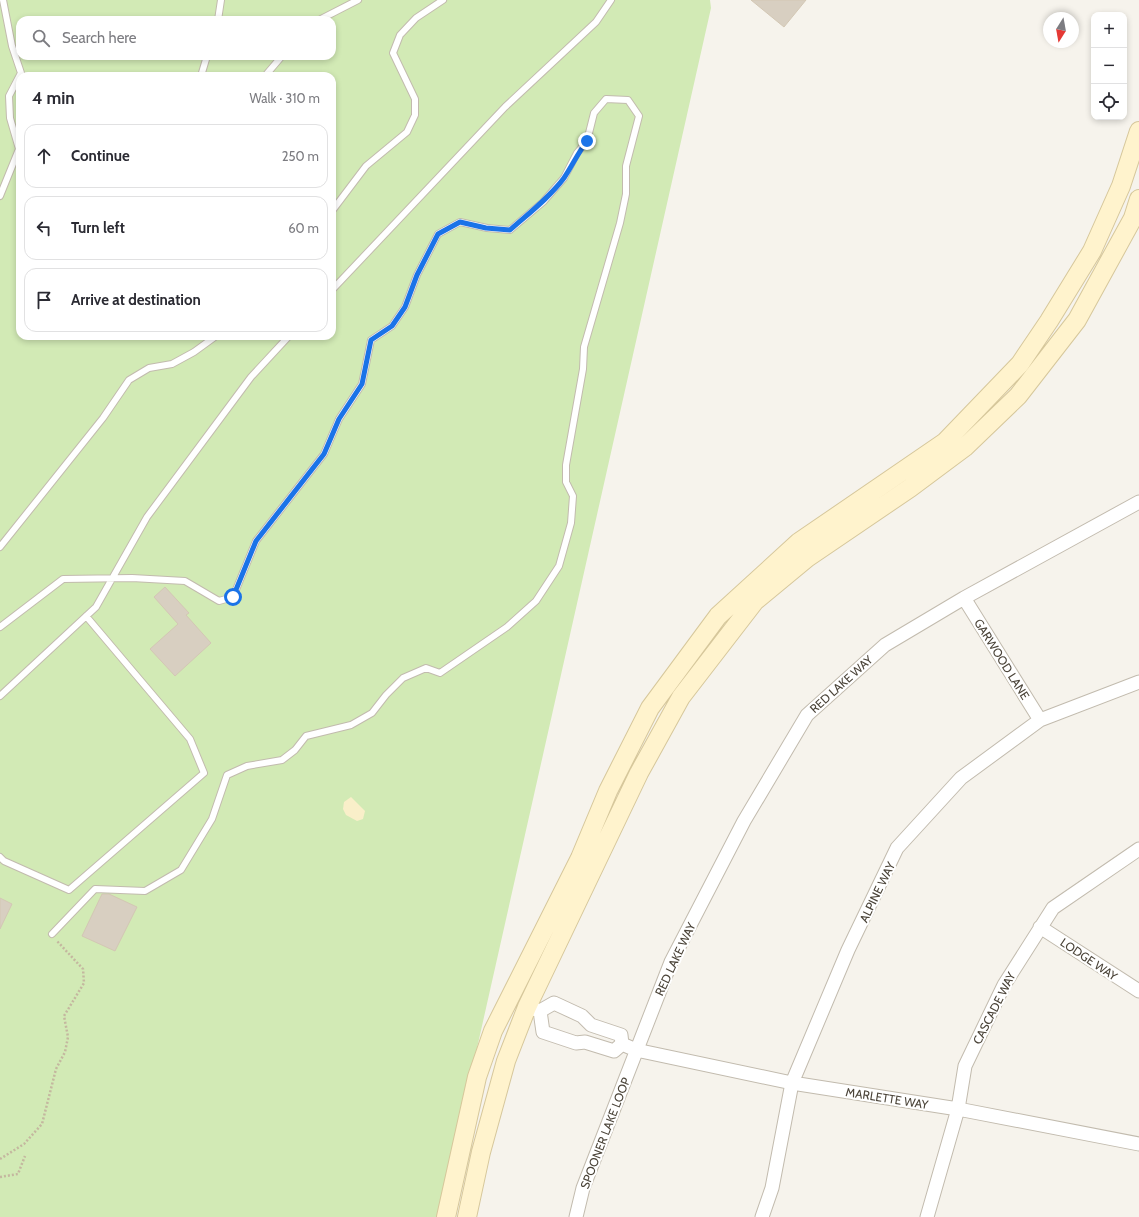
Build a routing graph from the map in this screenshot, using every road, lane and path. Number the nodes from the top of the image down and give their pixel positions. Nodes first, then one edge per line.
1 (3, 0) edge
2 (221, 0) edge
3 (358, 0) edge
4 (443, 0) edge
5 (611, 0) edge
6 (219, 16) edge
7 (327, 16) edge
8 (16, 58) edge
9 (17, 60) edge
10 (206, 60) edge
11 (279, 60) edge
12 (21, 72) edge
13 (202, 72) edge
14 (268, 72) edge
15 (16, 83) edge
16 (1139, 131) edge
17 (16, 139) edge
18 (16, 156) edge
19 (0, 196) edge
20 (1139, 199) edge
21 (336, 206) edge
22 (336, 286) edge
23 (210, 340) edge
24 (285, 340) edge
25 (1139, 502) edge
26 (0, 547) edge
27 (112, 578) junction
28 (964, 598) junction
29 (86, 616) junction
30 (0, 627) edge
31 (1139, 682) edge
32 (0, 696) edge
33 (1040, 720) junction
34 (1139, 848) edge
35 (0, 856) edge
36 (1040, 926) junction
37 (52, 934) joint
38 (1139, 991) edge
39 (509, 999) junction
40 (534, 1009) junction
41 (591, 1025) junction
42 (586, 1042) junction
43 (622, 1044) junction
44 (636, 1050) junction
45 (792, 1083) junction
46 (958, 1109) junction
47 (1139, 1144) edge
48 (25, 1156) dead end
49 (0, 1159) edge
50 (0, 1178) edge
51 (446, 1217) edge
52 (467, 1217) edge
53 (576, 1217) edge
54 (762, 1217) edge
55 (927, 1217) edge

1 - 8 lane
2 - 6 lane
3 - 7 lane
4 - 21 lane
5 - 22 lane
9 - 12 lane
10 - 13 lane
11 - 14 lane
15 - 17 lane
16 - 39 main road
18 - 19 lane
20 - 40 main road
23 - 26 lane
24 - 27 lane
25 - 28 street, RED LAKE WAY
27 - 29 lane
27 - 30 lane
27 - 37 lane
28 - 33 street, GARWOOD LANE
28 - 44 street, RED LAKE WAY
29 - 32 lane
29 - 35 lane
31 - 33 street, ALPINE WAY
33 - 45 street, ALPINE WAY
34 - 36 street, CASCADE WAY
36 - 38 street, LODGE WAY
36 - 46 street, CASCADE WAY
37 - 49 path
39 - 40 main road
39 - 51 main road
40 - 41 street
40 - 42 street
40 - 52 main road
41 - 42 street
41 - 43 street
42 - 43 street
43 - 44 street, MARLETTE WAY
44 - 45 street, MARLETTE WAY
44 - 53 street, SPOONER LAKE LOOP
45 - 46 street, MARLETTE WAY
45 - 54 street, ALPINE WAY
46 - 47 street, MARLETTE WAY
46 - 55 street, CASCADE WAY
48 - 50 path

